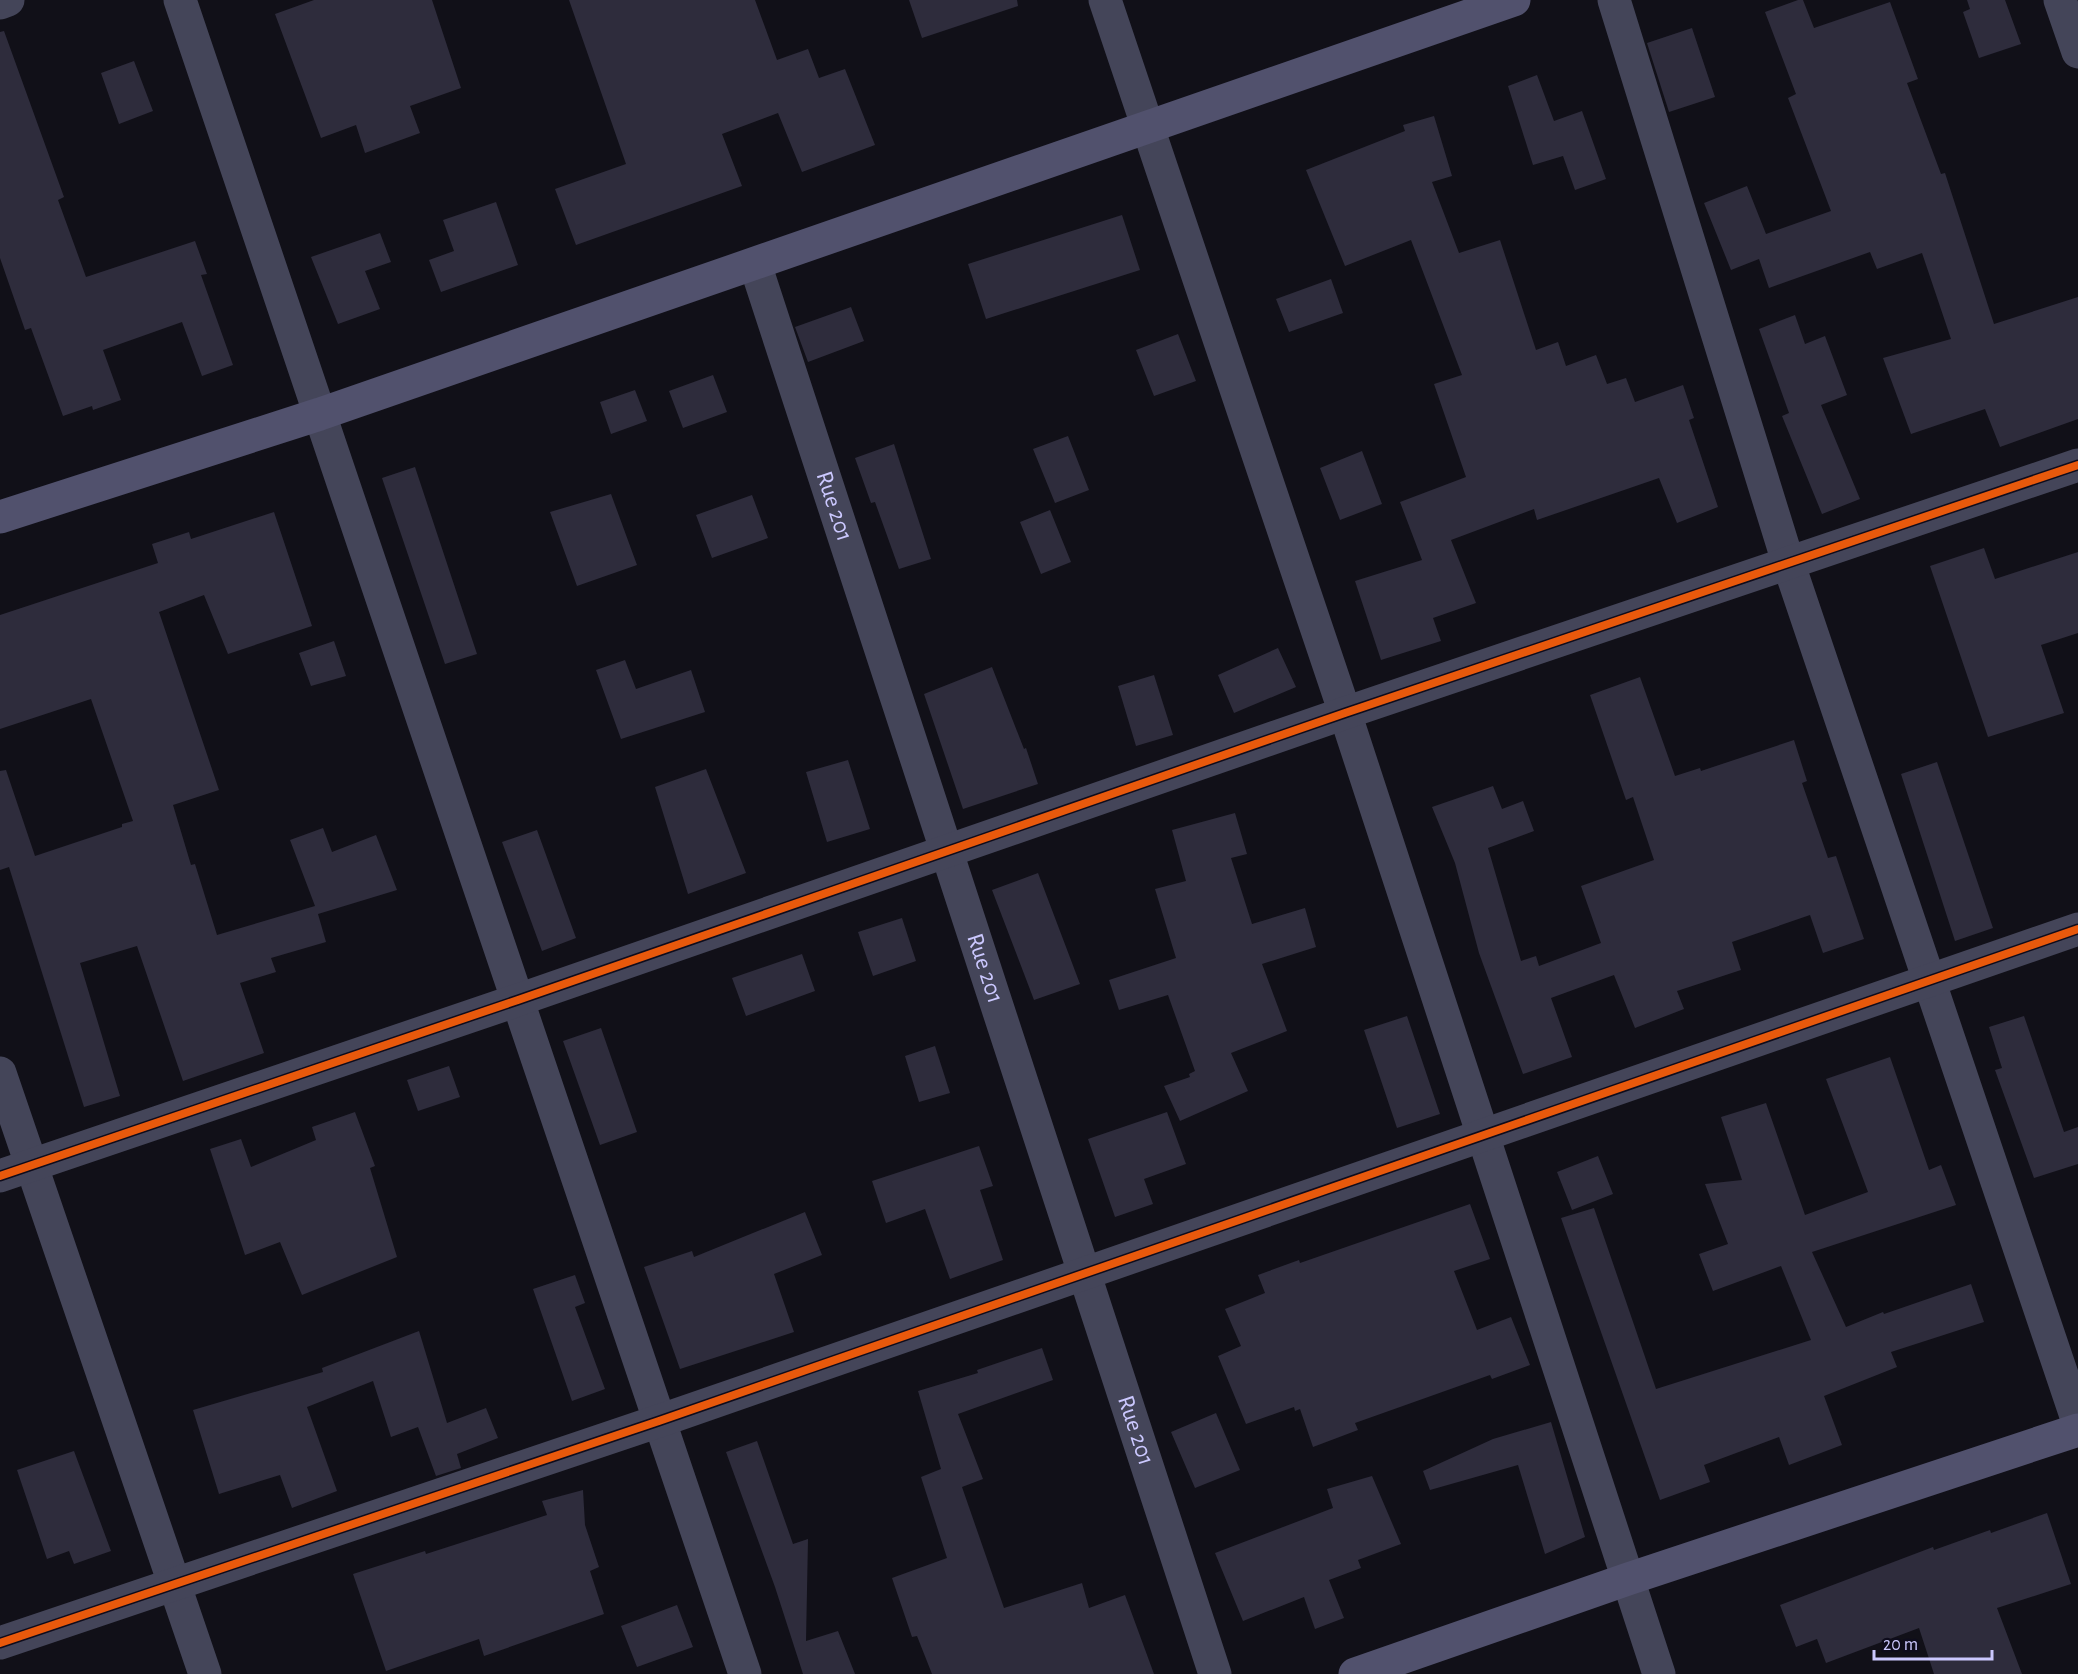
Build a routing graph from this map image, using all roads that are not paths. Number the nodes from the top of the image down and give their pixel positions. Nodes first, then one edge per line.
1 (8, 0) edge
2 (180, 0) edge
3 (1105, 0) edge
4 (1514, 0) edge
5 (1614, 0) edge
6 (2060, 0) edge
7 (0, 3) edge
8 (2078, 52) edge
9 (1148, 127) junction
10 (755, 264) junction
11 (320, 414) junction
12 (2078, 465) edge
13 (0, 517) edge
14 (1788, 562) junction
15 (1344, 713) junction
16 (946, 852) junction
17 (2078, 929) edge
18 (1928, 981) junction
19 (518, 1000) junction
20 (0, 1072) edge
21 (1483, 1135) junction
22 (32, 1166) junction
23 (0, 1176) edge
24 (1085, 1274) junction
25 (659, 1421) junction
26 (2078, 1422) edge
27 (2078, 1430) edge
28 (1628, 1580) junction
29 (174, 1584) junction
30 (0, 1643) edge
31 (205, 1674) edge
32 (745, 1674) edge
33 (1215, 1674) edge
34 (1355, 1674) edge
35 (1659, 1674) edge

1 - 7 street
2 - 11 street
3 - 9 street
4 - 9 street
5 - 14 street
6 - 8 street
9 - 10 street
9 - 15 street
10 - 11 street
10 - 16 street, Rue 201
11 - 13 street
11 - 19 street
12 - 14 street
14 - 15 street
14 - 18 street
15 - 16 street
15 - 21 street
16 - 19 street
16 - 24 street, Rue 201
17 - 18 street
18 - 21 street
18 - 26 street
19 - 22 street
19 - 25 street
20 - 22 street
21 - 24 street
21 - 28 street
22 - 23 street
22 - 29 street
24 - 25 street
24 - 33 street, Rue 201
25 - 29 street
25 - 32 street
27 - 28 street
28 - 34 street
28 - 35 street
29 - 30 street
29 - 31 street

